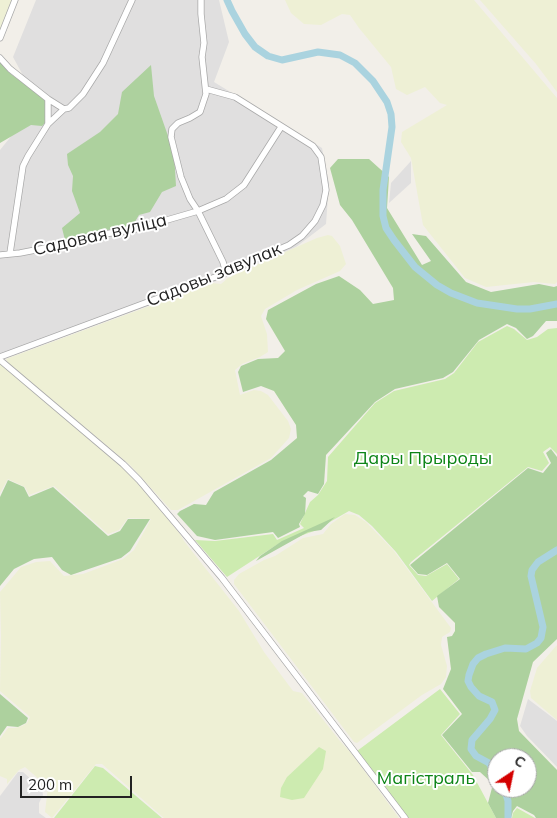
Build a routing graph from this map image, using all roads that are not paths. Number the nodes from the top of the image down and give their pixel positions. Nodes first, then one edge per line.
1 (15, 0) edge
2 (132, 0) edge
3 (201, 0) edge
4 (0, 38) edge
5 (0, 58) edge
6 (206, 90) junction
7 (48, 99) junction
8 (64, 109) junction
9 (48, 124) junction
10 (281, 127) junction
11 (198, 211) junction
12 (10, 254) junction
13 (0, 255) edge
14 (226, 273) junction
15 (0, 359) edge
16 (404, 818) edge

1 - 4 street
2 - 8 street
3 - 6 street
5 - 7 street
6 - 10 street, Садовы завулак
6 - 11 street
7 - 8 street
7 - 9 street
8 - 9 street
9 - 12 street
10 - 11 street, Садовая вуліца
10 - 14 street, Садовы завулак
11 - 12 street, Садовая вуліца
11 - 14 street
12 - 13 street, Садовая вуліца
14 - 15 street, Садовы завулак
15 - 16 street

